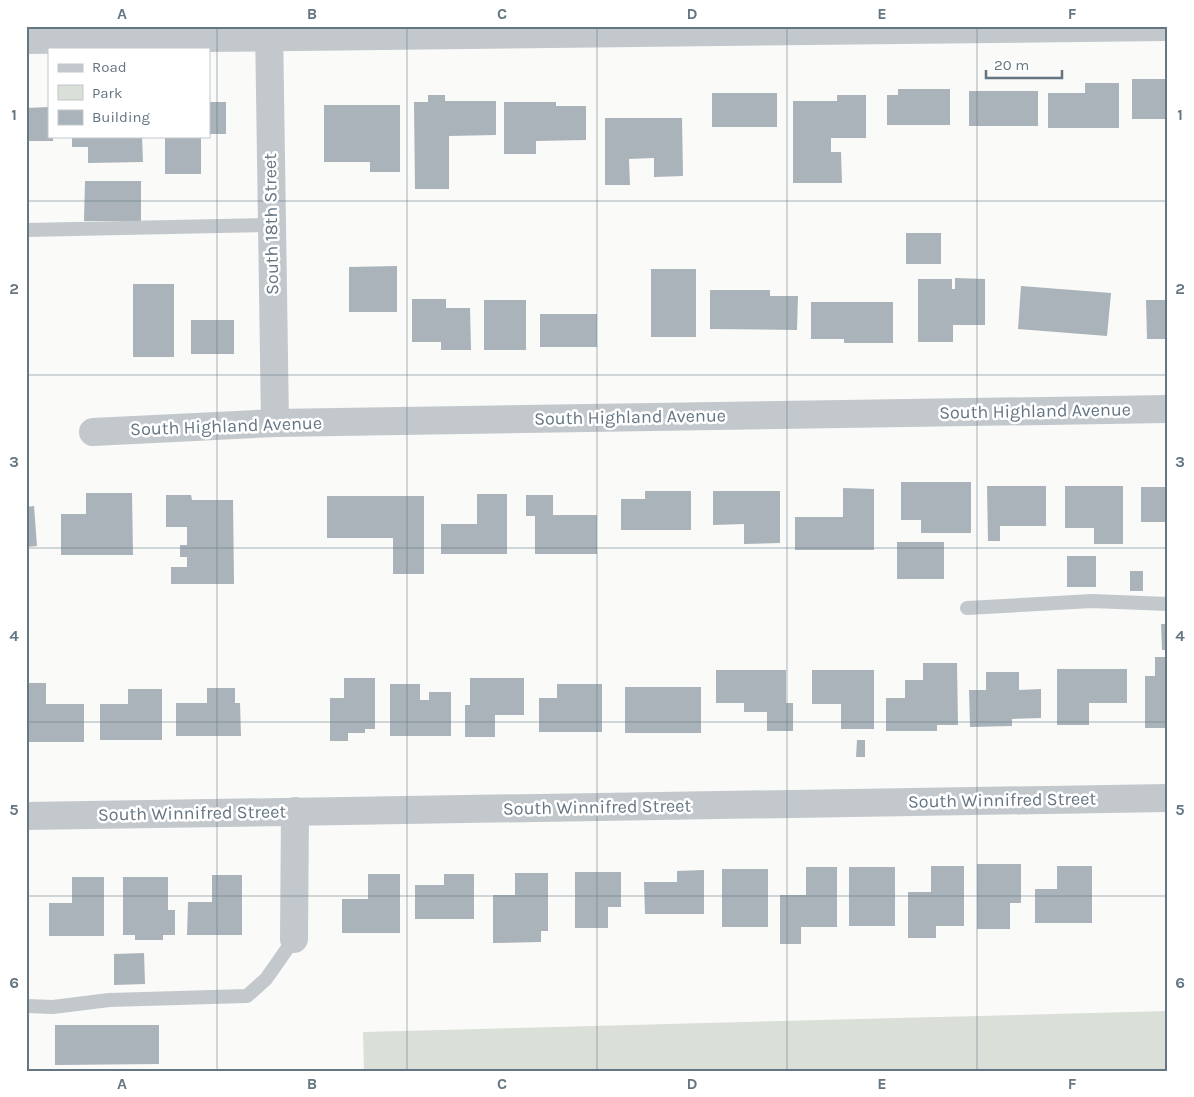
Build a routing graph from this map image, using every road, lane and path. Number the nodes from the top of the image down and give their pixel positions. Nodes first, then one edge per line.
1 (1168, 27) edge
2 (269, 32) edge
3 (26, 40) edge
4 (271, 225) junction
5 (26, 230) edge
6 (1168, 410) edge
7 (274, 423) junction
8 (93, 432) dead end
9 (1168, 604) edge
10 (967, 608) dead end
11 (1168, 798) edge
12 (295, 811) junction
13 (26, 816) edge
14 (294, 939) joint
15 (26, 1006) edge

1 - 2 street
2 - 3 street
2 - 4 street, South 18th Street
4 - 5 lane
4 - 7 street, South 18th Street
6 - 7 street, South Highland Avenue
7 - 8 street, South Highland Avenue
9 - 10 lane
11 - 12 street, South Winnifred Street
12 - 13 street, South Winnifred Street
12 - 14 street
14 - 15 lane

